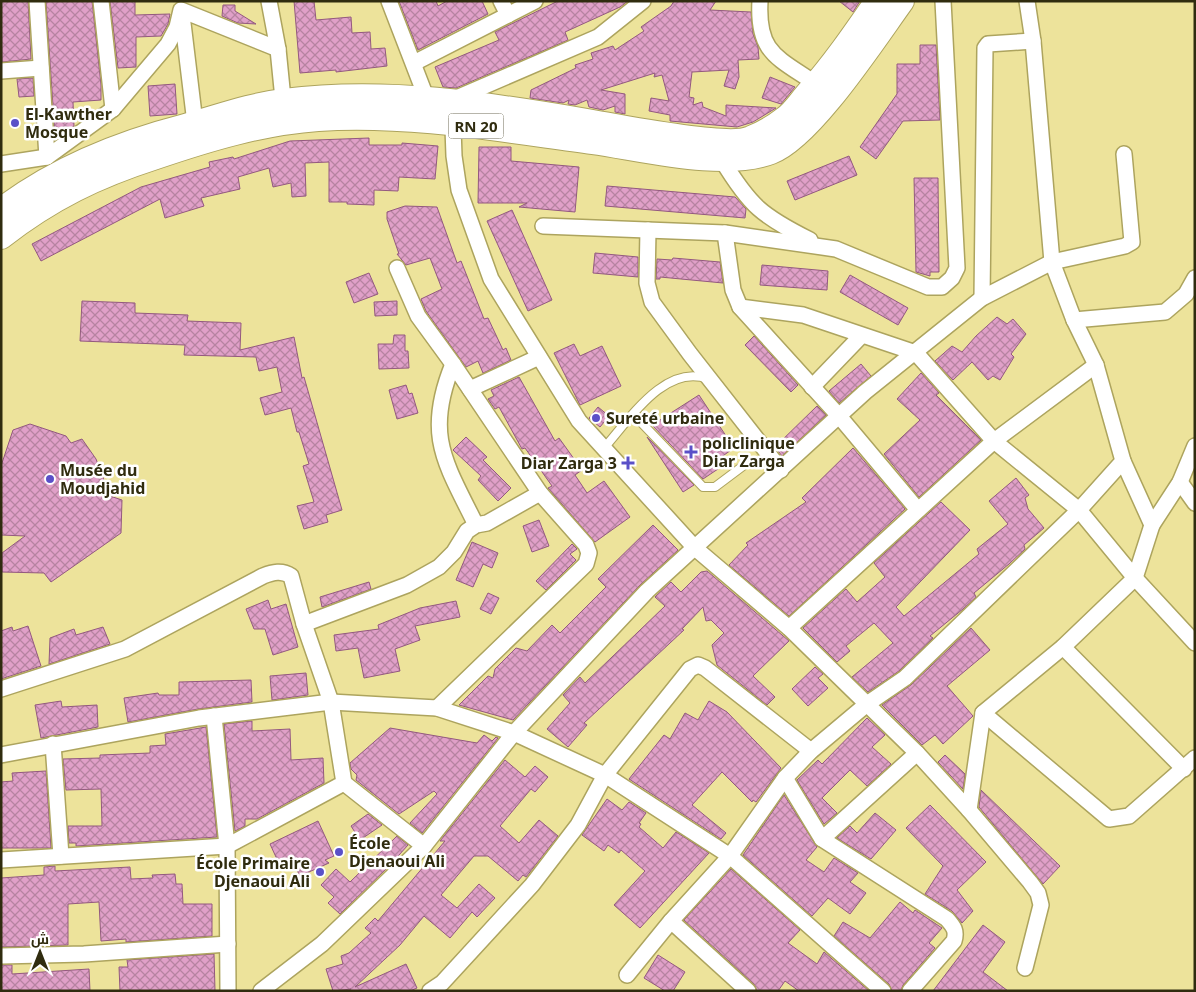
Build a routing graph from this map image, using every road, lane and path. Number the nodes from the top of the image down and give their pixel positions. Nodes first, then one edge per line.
1 (36, 1) edge
2 (101, 1) edge
3 (269, 1) edge
4 (389, 1) edge
5 (501, 1) edge
6 (535, 1) edge
7 (643, 1) edge
8 (760, 1) edge
9 (877, 1) edge
10 (902, 1) edge
11 (943, 1) edge
12 (1027, 1) edge
13 (180, 5) edge
14 (508, 15) junction
15 (1032, 41) junction
16 (278, 49) junction
17 (414, 62) junction
18 (41, 68) junction
19 (1, 71) edge
20 (816, 84) junction
21 (426, 97) junction
22 (452, 100) junction
23 (113, 109) junction
24 (284, 112) junction
25 (195, 123) junction
26 (453, 124) junction
27 (1124, 154) dead end
28 (47, 157) junction
29 (722, 160) junction
30 (1, 164) edge
31 (1, 210) edge
32 (543, 226) dead end
33 (648, 230) junction
34 (724, 233) junction
35 (1, 237) edge
36 (821, 245) junction
37 (1052, 262) junction
38 (397, 268) dead end
39 (1195, 278) edge
40 (982, 298) junction
41 (740, 307) junction
42 (1074, 320) junction
43 (861, 336) junction
44 (916, 353) junction
45 (539, 357) junction
46 (453, 364) junction
47 (1096, 365) junction
48 (711, 380) junction
49 (812, 387) junction
50 (470, 389) junction
51 (634, 415) junction
52 (839, 416) junction
53 (994, 441) junction
54 (1195, 446) edge
55 (604, 448) junction
56 (1123, 461) junction
57 (743, 466) dead end
58 (781, 470) junction
59 (1180, 482) junction
60 (540, 493) junction
61 (1195, 503) edge
62 (918, 510) junction
63 (1079, 510) junction
64 (1152, 524) junction
65 (476, 525) junction
66 (695, 548) junction
67 (1134, 578) junction
68 (304, 624) junction
69 (789, 628) junction
70 (1195, 643) edge
71 (1063, 647) junction
72 (1, 689) edge
73 (331, 702) junction
74 (867, 704) junction
75 (437, 708) junction
76 (983, 713) junction
77 (214, 716) junction
78 (514, 732) junction
79 (53, 744) junction
80 (811, 751) junction
81 (917, 753) junction
82 (1, 755) edge
83 (1195, 758) edge
84 (1184, 769) junction
85 (605, 775) junction
86 (785, 778) junction
87 (344, 783) junction
88 (969, 810) junction
89 (822, 839) junction
90 (227, 846) junction
91 (424, 846) junction
92 (61, 856) junction
93 (730, 856) junction
94 (1, 860) edge
95 (671, 921) junction
96 (228, 944) junction
97 (1, 956) edge
98 (1025, 968) dead end
99 (627, 975) dead end
100 (228, 991) edge
101 (261, 991) edge
102 (430, 991) edge
103 (748, 991) edge
104 (883, 991) edge
105 (910, 991) edge

1 - 18 street
2 - 23 street
3 - 16 street
4 - 17 street
5 - 14 street
6 - 14 street
7 - 22 street
8 - 20 street
9 - 20 main road, RN 20
10 - 29 main road, RN 20
11 - 36 street
12 - 15 street
13 - 16 street
13 - 23 street
13 - 25 street
14 - 17 street
15 - 37 street
15 - 40 street
16 - 24 street
17 - 21 street
18 - 19 street
18 - 28 street
20 - 22 main road, RN 20
21 - 22 main road, RN 20
21 - 24 main road, RN 20
22 - 26 street
23 - 28 street
24 - 25 main road, RN 20
24 - 26 main road, RN 20
24 - 35 main road, RN 20
25 - 31 main road, RN 20
26 - 29 main road, RN 20
26 - 45 street
27 - 37 street
28 - 30 street
29 - 36 street
32 - 33 street
33 - 34 street
33 - 48 street
34 - 36 street
34 - 41 street
37 - 40 street
37 - 42 street
38 - 46 street
39 - 42 street
40 - 44 street
41 - 43 street
41 - 49 street
42 - 47 street
43 - 44 street
43 - 49 street
44 - 52 street
44 - 53 street
45 - 50 street
45 - 55 street
46 - 50 street
46 - 65 street
47 - 53 street
47 - 56 street
48 - 51 lane
48 - 58 street
49 - 52 street
50 - 60 street
51 - 55 lane
51 - 57 lane
52 - 58 street
52 - 62 street
53 - 62 street
53 - 63 street
54 - 59 street
55 - 66 street
56 - 63 street
56 - 64 street
58 - 66 street
59 - 61 street
59 - 64 street
60 - 65 street
60 - 75 street
62 - 69 street
63 - 67 street
63 - 74 street
64 - 67 street
65 - 68 street
66 - 69 street
66 - 78 street
67 - 70 street
67 - 71 street
68 - 72 street
68 - 73 street
69 - 74 street
71 - 76 street
71 - 84 street
73 - 75 street
73 - 77 street
73 - 87 street
74 - 80 street
74 - 81 street
75 - 78 street
76 - 84 street
76 - 88 street
77 - 79 street
77 - 90 street
78 - 85 street
78 - 91 street
79 - 82 street
79 - 92 street
80 - 85 street
80 - 86 street
81 - 88 street
81 - 89 street
83 - 84 street
85 - 93 street
85 - 102 street
86 - 89 street
86 - 93 street
87 - 90 street
87 - 91 street
88 - 98 street
89 - 105 street
90 - 92 street
90 - 96 street
91 - 101 street
92 - 94 street
93 - 95 street
93 - 104 street
95 - 99 street
95 - 103 street
96 - 97 street
96 - 100 street

